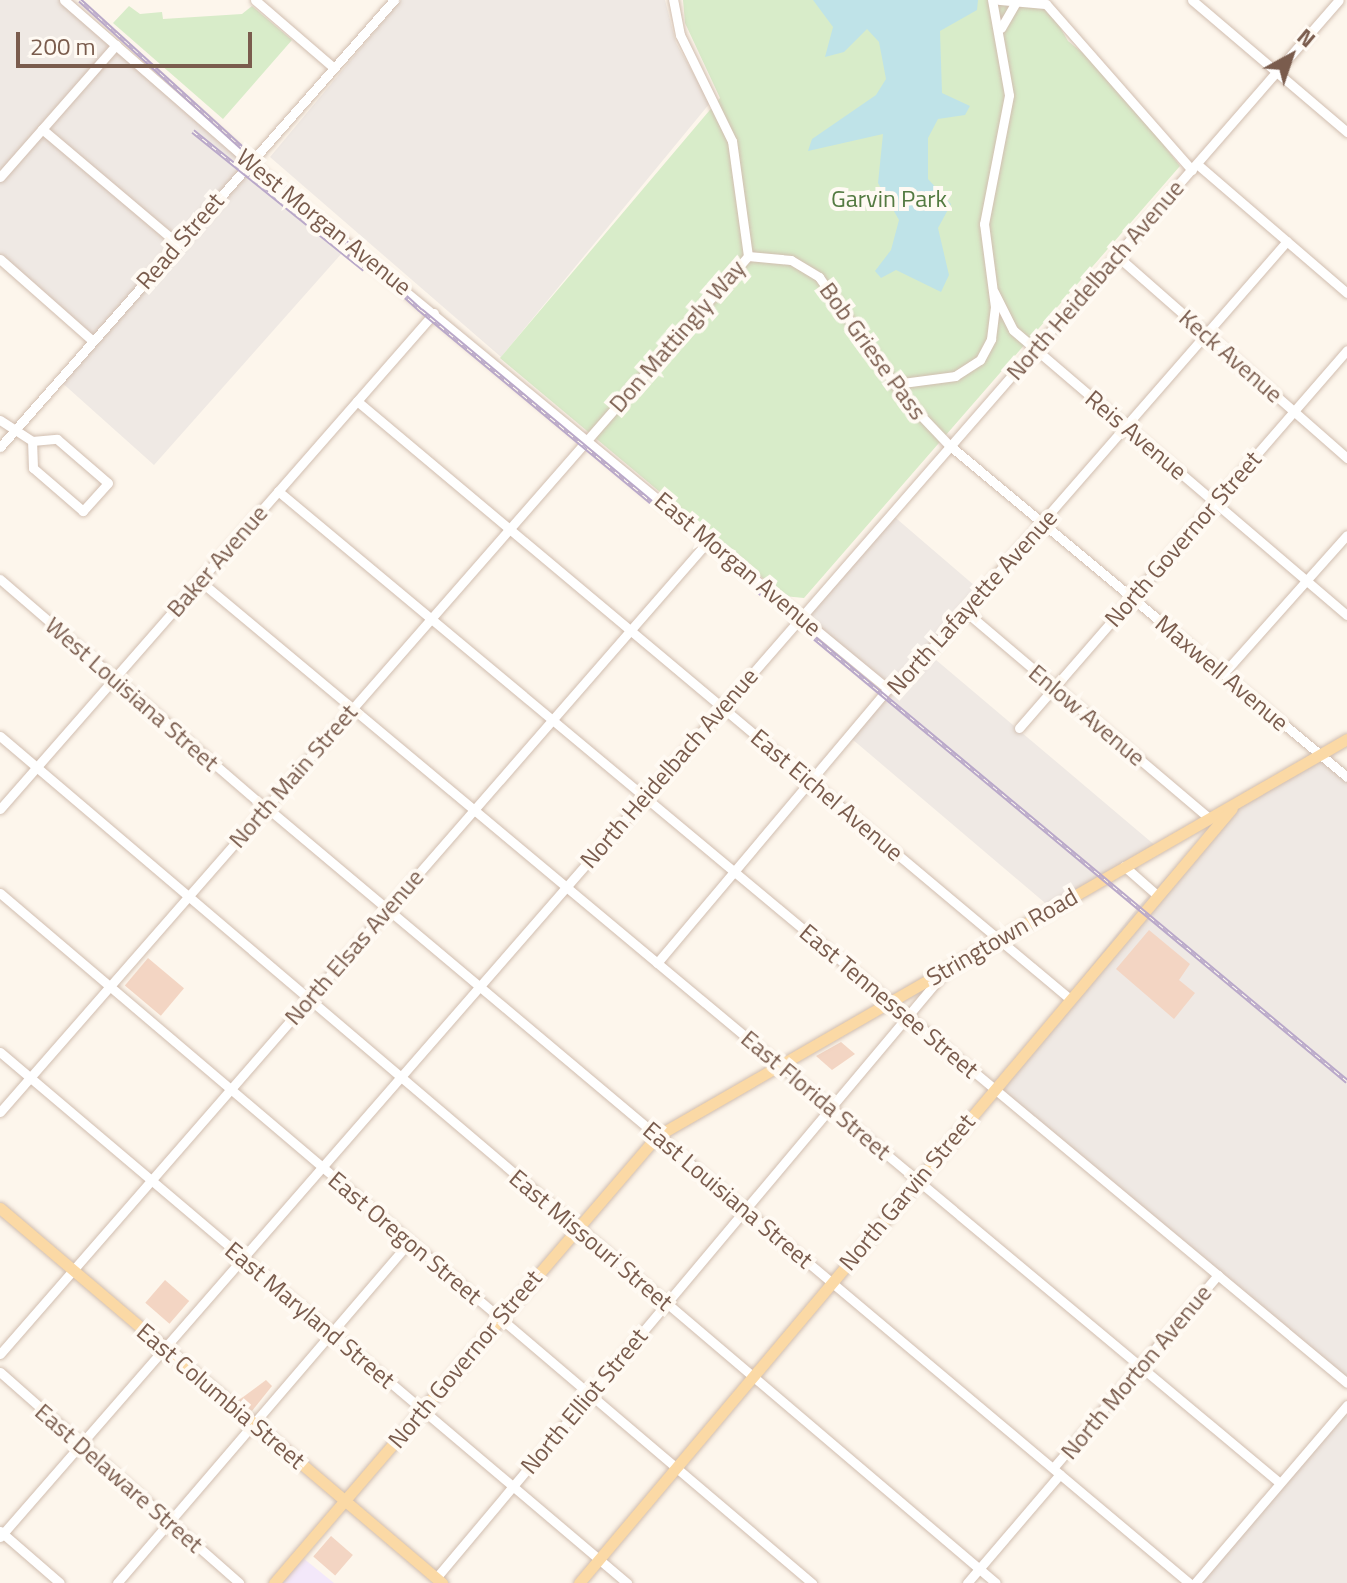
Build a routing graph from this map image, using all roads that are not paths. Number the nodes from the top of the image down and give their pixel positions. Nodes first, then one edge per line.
1 (64, 0) edge
2 (255, 0) edge
3 (394, 0) edge
4 (673, 0) edge
5 (992, 0) edge
6 (999, 0) edge
7 (1192, 0) edge
8 (1339, 0) edge
9 (1048, 2) edge
10 (1015, 4) junction
11 (1001, 28) junction
12 (116, 45) junction
13 (334, 68) junction
14 (1277, 72) junction
15 (42, 129) junction
16 (1347, 132) edge
17 (250, 162) junction
18 (1194, 167) junction
19 (0, 177) edge
20 (1287, 241) junction
21 (178, 244) junction
22 (1116, 255) junction
23 (748, 256) junction
24 (0, 259) edge
25 (994, 292) junction
26 (1347, 293) edge
27 (434, 313) junction
28 (1013, 330) junction
29 (1206, 334) junction
30 (991, 339) junction
31 (93, 341) junction
32 (1034, 348) junction
33 (1347, 350) edge
34 (895, 384) junction
35 (357, 401) junction
36 (1294, 411) junction
37 (0, 420) edge
38 (1126, 426) junction
39 (14, 431) junction
40 (587, 440) junction
41 (32, 441) junction
42 (949, 445) junction
43 (0, 447) edge
44 (1347, 458) edge
45 (278, 491) junction
46 (1215, 502) junction
47 (1042, 523) junction
48 (510, 529) junction
49 (1347, 535) edge
50 (709, 540) junction
51 (0, 579) edge
52 (1307, 580) junction
53 (200, 581) junction
54 (1132, 598) junction
55 (966, 612) junction
56 (802, 615) junction
57 (1347, 615) edge
58 (430, 619) junction
59 (631, 631) junction
60 (1223, 674) junction
61 (114, 680) junction
62 (1055, 687) junction
63 (888, 689) junction
64 (722, 707) junction
65 (352, 708) junction
66 (552, 720) junction
67 (1019, 728) dead end
68 (0, 736) edge
69 (1347, 739) edge
70 (1320, 755) junction
71 (36, 768) junction
72 (1347, 777) edge
73 (813, 784) junction
74 (645, 798) junction
75 (1238, 802) junction
76 (265, 808) junction
77 (0, 809) edge
78 (474, 810) junction
79 (1209, 818) junction
80 (1124, 866) junction
81 (735, 873) junction
82 (566, 887) junction
83 (0, 893) edge
84 (1157, 895) junction
85 (187, 897) junction
86 (387, 909) junction
87 (997, 938) junction
88 (657, 963) junction
89 (949, 967) junction
90 (479, 986) junction
91 (108, 987) junction
92 (1070, 999) junction
93 (308, 1000) junction
94 (889, 1001) junction
95 (907, 1016) junction
96 (0, 1052) edge
97 (778, 1063) junction
98 (399, 1077) junction
99 (30, 1078) junction
100 (994, 1089) junction
101 (230, 1090) junction
102 (830, 1108) junction
103 (0, 1112) edge
104 (657, 1136) junction
105 (321, 1167) junction
106 (151, 1180) junction
107 (917, 1180) junction
108 (0, 1208) edge
109 (745, 1210) junction
110 (576, 1227) junction
111 (409, 1242) junction
112 (243, 1257) junction
113 (73, 1270) junction
114 (1218, 1275) junction
115 (831, 1282) junction
116 (666, 1303) junction
117 (499, 1318) junction
118 (331, 1332) junction
119 (163, 1348) junction
120 (0, 1354) edge
121 (1140, 1366) junction
122 (0, 1372) edge
123 (752, 1376) junction
124 (1347, 1383) edge
125 (589, 1395) junction
126 (1347, 1405) edge
127 (423, 1409) junction
128 (254, 1424) junction
129 (80, 1444) junction
130 (675, 1468) junction
131 (1056, 1471) junction
132 (1280, 1483) junction
133 (513, 1486) junction
134 (345, 1501) junction
135 (170, 1522) junction
136 (1, 1534) edge
137 (599, 1559) junction
138 (979, 1568) junction
139 (439, 1580) edge
140 (60, 1583) edge
141 (117, 1583) edge
142 (239, 1583) edge
143 (274, 1583) edge
144 (579, 1583) edge
145 (627, 1583) edge
146 (812, 1583) edge
147 (967, 1583) edge
148 (996, 1583) edge
149 (1192, 1583) edge

1 - 12 street, West Morgan Avenue
2 - 13 street
3 - 13 street, Read Street
4 - 23 street, Don Mattingly Way
5 - 11 street
6 - 10 street
7 - 14 street
8 - 14 street, North Heidelbach Avenue
9 - 10 street
9 - 18 street
10 - 11 street
11 - 25 street
12 - 15 street
12 - 17 street, West Morgan Avenue
13 - 17 street, Read Street
14 - 16 street
14 - 18 street, North Heidelbach Avenue
15 - 19 street
15 - 21 street
17 - 21 street, Read Street
17 - 27 street, West Morgan Avenue
18 - 20 street
18 - 22 street, North Heidelbach Avenue
20 - 26 street
20 - 29 street, North Lafayette Avenue
21 - 31 street, Read Street
22 - 29 street, Keck Avenue
22 - 32 street, North Heidelbach Avenue
23 - 34 street, Bob Griese Pass
23 - 40 street, Don Mattingly Way
24 - 31 street
25 - 28 street
25 - 30 street
27 - 35 street, Baker Avenue
27 - 40 street, West Morgan Avenue
28 - 30 street
28 - 32 street, Reis Avenue
29 - 36 street, Keck Avenue
29 - 38 street, North Lafayette Avenue
30 - 34 street
31 - 39 street, Read Street
32 - 38 street, Reis Avenue
32 - 42 street, North Heidelbach Avenue
33 - 36 street, North Governor Street
34 - 42 street, Bob Griese Pass
35 - 45 street, Baker Avenue
35 - 48 street, East Eichel Avenue
36 - 44 street, Keck Avenue
36 - 46 street, North Governor Street
37 - 39 street
38 - 46 street, Reis Avenue
38 - 47 street, North Lafayette Avenue
39 - 41 street
39 - 43 street, Read Street
40 - 48 street, North Main Street
40 - 50 street, East Morgan Avenue
41 - 41 street
42 - 47 street, Maxwell Avenue
42 - 56 street, North Heidelbach Avenue
45 - 53 street, Baker Avenue
45 - 58 street, East Tennessee Street
46 - 52 street, Reis Avenue
46 - 54 street, North Governor Street
47 - 54 street, Maxwell Avenue
47 - 55 street, North Lafayette Avenue
48 - 58 street, North Main Street
48 - 59 street, East Eichel Avenue
49 - 52 street
50 - 56 street, East Morgan Avenue
50 - 59 street, North Elsas Avenue
51 - 61 street, West Louisiana Street
52 - 57 street, Reis Avenue
52 - 60 street
53 - 61 street, Baker Avenue
53 - 65 street, East Florida Street
54 - 60 street, Maxwell Avenue
54 - 62 street, North Governor Street
55 - 62 street, Enlow Avenue
55 - 63 street, North Lafayette Avenue
56 - 63 street, East Morgan Avenue
56 - 64 street, North Heidelbach Avenue
58 - 65 street, North Main Street
58 - 66 street, East Tennessee Street
59 - 64 street, East Eichel Avenue
59 - 66 street, North Elsas Avenue
60 - 70 street, Maxwell Avenue
61 - 71 street, Baker Avenue
61 - 76 street, West Louisiana Street
62 - 67 street, North Governor Street
62 - 79 street, Enlow Avenue
63 - 73 street, North Lafayette Avenue
64 - 73 street, East Eichel Avenue
64 - 74 street, North Heidelbach Avenue
65 - 76 street, North Main Street
65 - 78 street, East Florida Street
66 - 74 street, East Tennessee Street
66 - 78 street, North Elsas Avenue
68 - 71 street, East Missouri Street
69 - 70 main road, Stringtown Road
70 - 72 street, Maxwell Avenue
70 - 75 main road, Stringtown Road
71 - 77 street, Baker Avenue
71 - 85 street, East Missouri Street
73 - 81 street, North Lafayette Avenue
73 - 87 street, East Eichel Avenue
74 - 81 street, East Tennessee Street
74 - 82 street, North Heidelbach Avenue
75 - 79 main road, Stringtown Road
75 - 84 main road, North Garvin Street
76 - 85 street, North Main Street
76 - 86 street, East Louisiana Street
78 - 82 street, East Florida Street
78 - 86 street, North Elsas Avenue
79 - 80 main road, Stringtown Road
80 - 84 street
80 - 87 main road, Stringtown Road
81 - 88 street, North Lafayette Avenue
81 - 94 street, East Tennessee Street
82 - 88 street, East Florida Street
82 - 90 street, North Heidelbach Avenue
83 - 91 street, East Oregon Street
84 - 92 main road, North Garvin Street
85 - 91 street, North Main Street
85 - 93 street, East Missouri Street
86 - 90 street, East Louisiana Street
86 - 93 street, North Elsas Avenue
87 - 89 main road, Stringtown Road
87 - 92 street, East Eichel Avenue
88 - 97 street, East Florida Street
89 - 94 main road, Stringtown Road
89 - 95 street, North Elliot Street
90 - 98 street, North Heidelbach Avenue
90 - 104 street, East Louisiana Street
91 - 99 street, North Main Street
91 - 101 street, East Oregon Street
92 - 100 main road, North Garvin Street
93 - 98 street, East Missouri Street
93 - 101 street, North Elsas Avenue
94 - 95 street, East Tennessee Street
94 - 97 main road, Stringtown Road
95 - 100 street, East Tennessee Street
95 - 102 street, North Elliot Street
96 - 99 street, East Maryland Street
97 - 102 street, East Florida Street
97 - 104 main road, Stringtown Road
98 - 105 street, North Heidelbach Avenue
98 - 110 street, East Missouri Street
99 - 103 street, North Main Street
99 - 106 street, East Maryland Street
100 - 107 main road, North Garvin Street
100 - 114 street, East Tennessee Street
101 - 105 street, East Oregon Street
101 - 106 street, North Elsas Avenue
102 - 107 street, East Florida Street
102 - 109 street, North Elliot Street
104 - 109 street, East Louisiana Street
104 - 110 main road, North Governor Street
105 - 111 street, East Oregon Street
105 - 112 street, North Heidelbach Avenue
106 - 112 street, East Maryland Street
106 - 113 street, North Elsas Avenue
107 - 115 main road, North Garvin Street
107 - 121 street, East Florida Street
108 - 113 main road, East Columbia Street
109 - 115 street, East Louisiana Street
109 - 116 street, North Elliot Street
110 - 116 street, East Missouri Street
110 - 117 main road, North Governor Street
111 - 117 street, East Oregon Street
111 - 118 street
112 - 118 street, East Maryland Street
112 - 119 street, North Heidelbach Avenue
113 - 119 main road, East Columbia Street
113 - 120 street, North Elsas Avenue
114 - 121 street, North Morton Avenue
114 - 124 street, East Tennessee Street
115 - 123 main road, North Garvin Street
115 - 131 street, East Louisiana Street
116 - 123 street, East Missouri Street
116 - 125 street, North Elliot Street
117 - 125 street, East Oregon Street
117 - 127 main road, North Governor Street
118 - 127 street, East Maryland Street
118 - 128 street
119 - 128 main road, East Columbia Street
119 - 129 street, North Heidelbach Avenue
121 - 131 street, North Morton Avenue
121 - 132 street, East Florida Street
122 - 129 street, East Delaware Street
123 - 130 main road, North Garvin Street
123 - 138 street, East Missouri Street
125 - 130 street, East Oregon Street
125 - 133 street, North Elliot Street
126 - 132 street
127 - 133 street, East Maryland Street
127 - 134 main road, North Governor Street
128 - 134 main road, East Columbia Street
128 - 135 street
129 - 135 street, East Delaware Street
129 - 136 street, North Heidelbach Avenue
130 - 137 main road, North Garvin Street
130 - 146 street, East Oregon Street
131 - 138 street, North Morton Avenue
131 - 149 street, East Louisiana Street
132 - 149 street
133 - 137 street, East Maryland Street
133 - 139 street, North Elliot Street
134 - 139 main road, East Columbia Street
134 - 143 main road, North Governor Street
135 - 141 street
135 - 142 street, East Delaware Street
136 - 140 street
137 - 144 main road, North Garvin Street
137 - 145 street, East Maryland Street
138 - 147 street, North Morton Avenue
138 - 148 street, East Missouri Street

